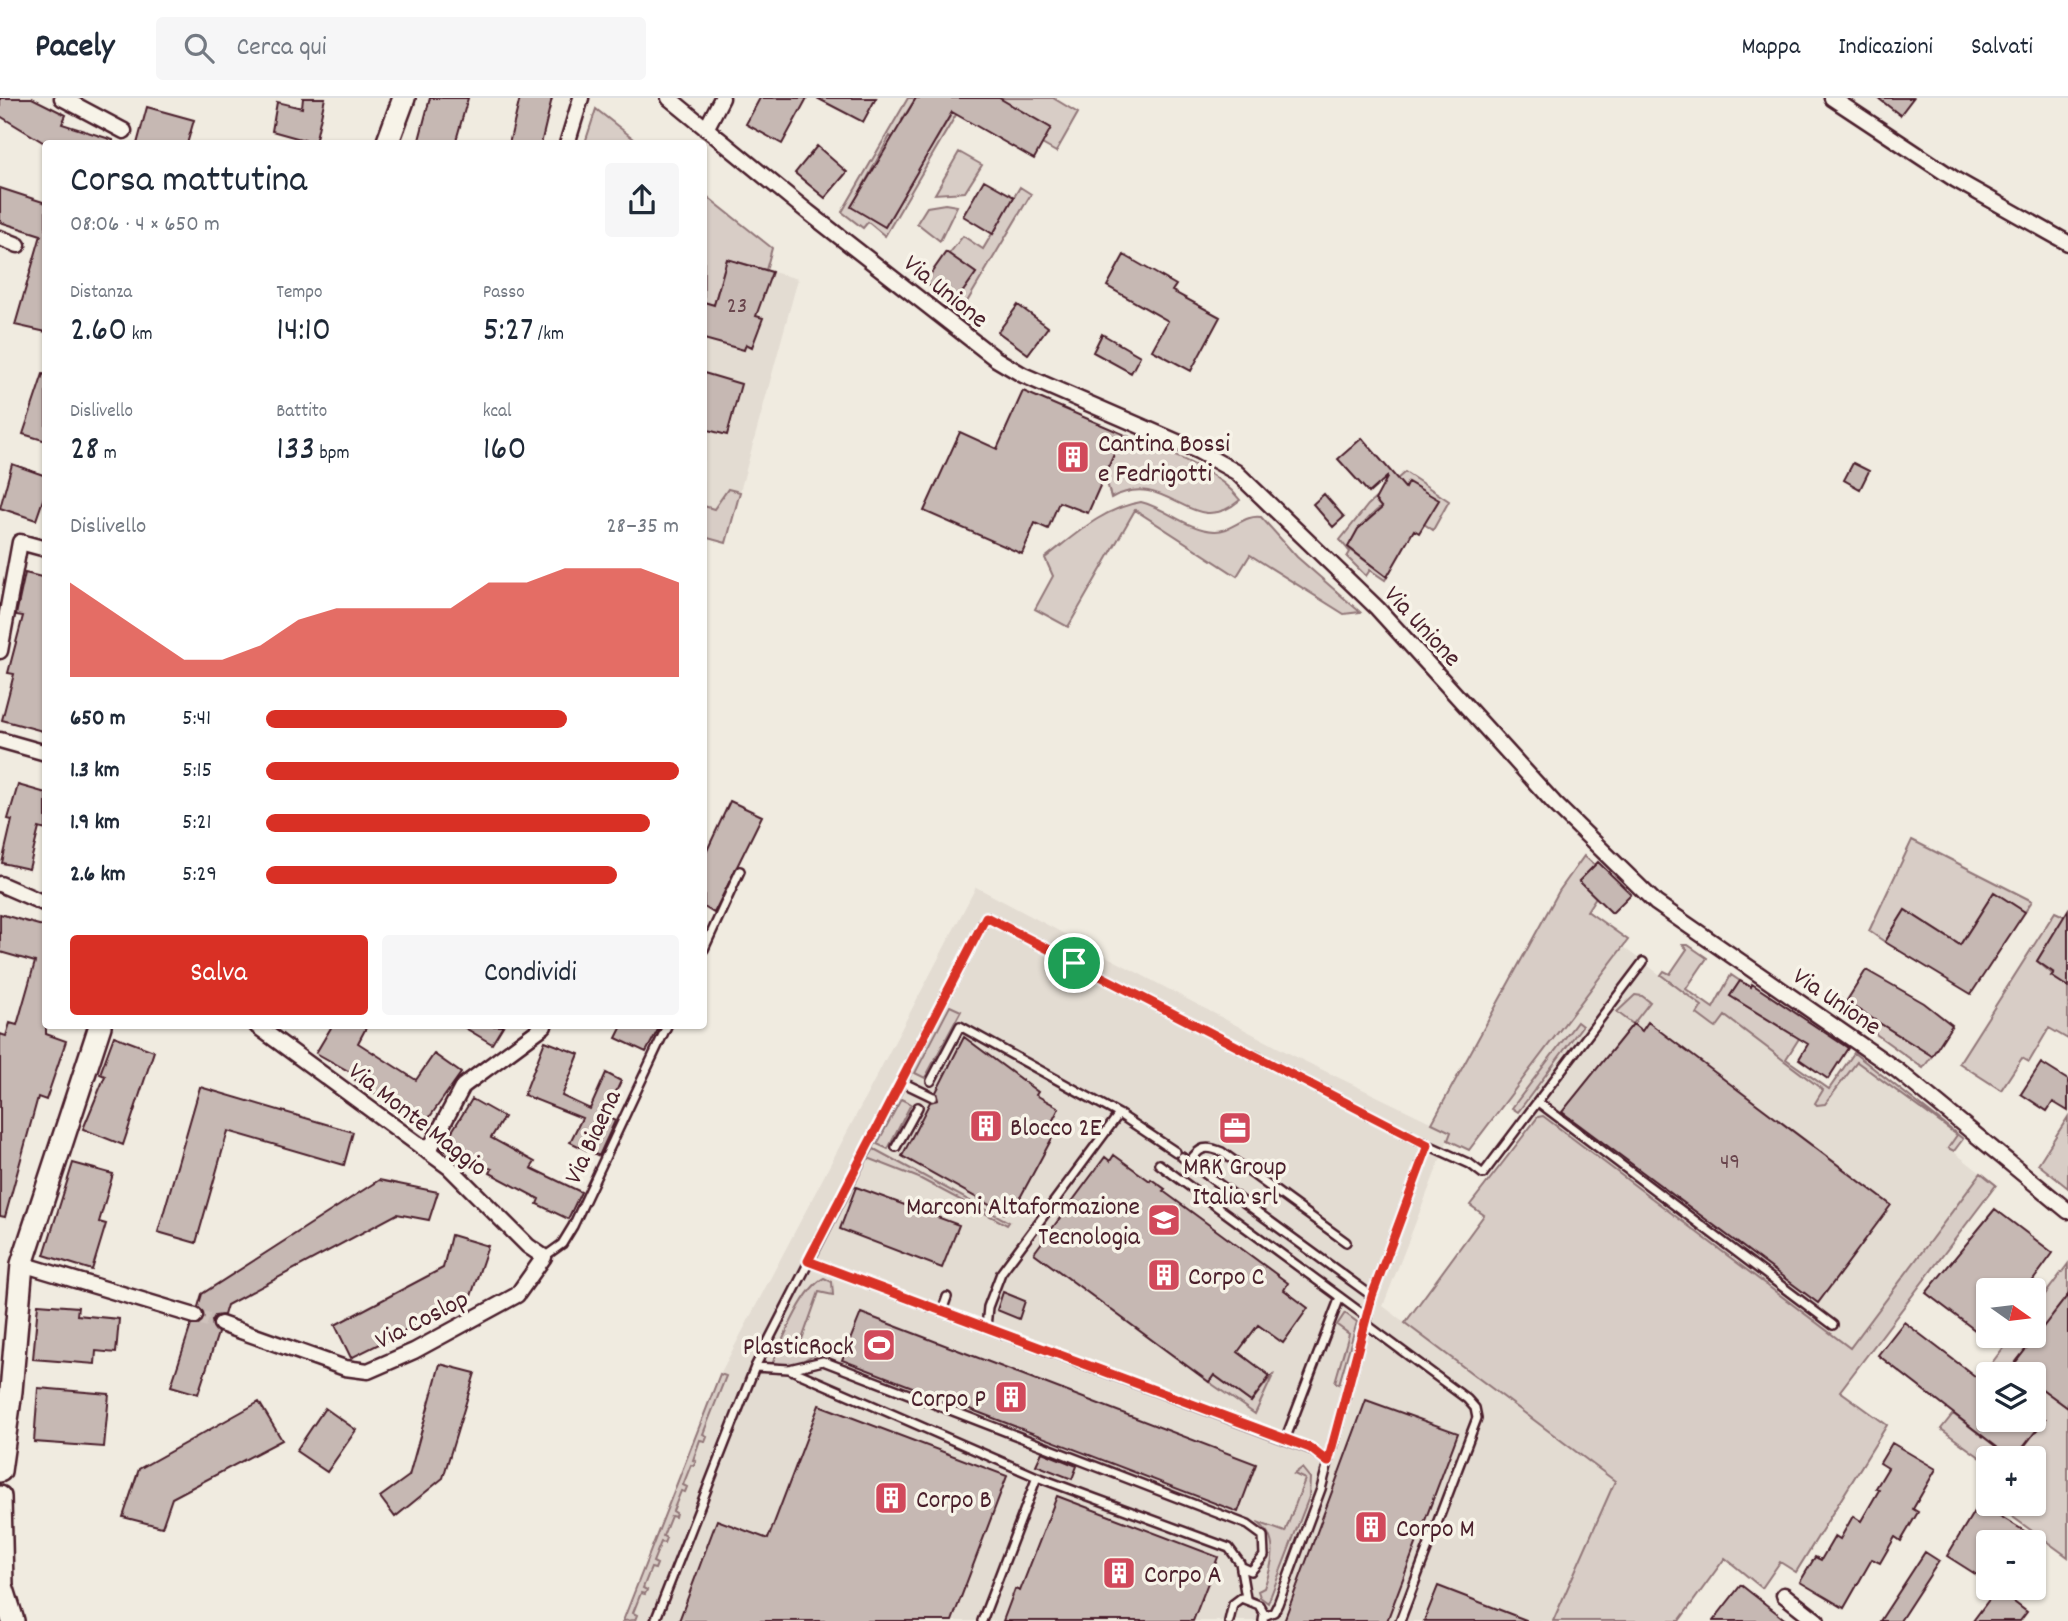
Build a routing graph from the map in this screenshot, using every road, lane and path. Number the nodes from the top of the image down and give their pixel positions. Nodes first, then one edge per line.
1 (62, 98) edge
2 (404, 98) edge
3 (581, 98) edge
4 (669, 98) edge
5 (722, 98) edge
6 (1832, 98) edge
7 (706, 128) junction
8 (124, 131) dead end
9 (388, 140) edge
10 (568, 140) edge
11 (0, 238) edge
12 (2068, 243) edge
13 (18, 245) dead end
14 (42, 548) edge
15 (0, 651) edge
16 (0, 740) edge
17 (42, 751) edge
18 (740, 871) dead end
19 (0, 884) edge
20 (42, 902) edge
21 (707, 942) edge
22 (1643, 962) dead end
23 (99, 1029) edge
24 (261, 1029) edge
25 (540, 1029) edge
26 (666, 1029) edge
27 (931, 1081) dead end
28 (905, 1083) junction
29 (933, 1097) dead end
30 (1538, 1102) junction
31 (918, 1107) dead end
32 (1119, 1114) junction
33 (1428, 1145) junction
34 (896, 1147) dead end
35 (428, 1152) junction
36 (1190, 1161) junction
37 (1159, 1164) dead end
38 (2068, 1211) edge
39 (1346, 1242) dead end
40 (544, 1257) junction
41 (808, 1261) junction
42 (22, 1264) junction
43 (1372, 1296) junction
44 (947, 1297) dead end
45 (1340, 1297) junction
46 (942, 1311) junction
47 (195, 1315) tunnel mouth
48 (1366, 1321) junction
49 (220, 1324) tunnel mouth
50 (1833, 1325) dead end
51 (986, 1327) junction
52 (755, 1367) junction
53 (789, 1369) junction
54 (1284, 1440) junction
55 (1328, 1462) junction
56 (0, 1471) edge
57 (1037, 1477) junction
58 (0, 1497) edge
59 (1242, 1567) junction
60 (1784, 1595) dead end
61 (1246, 1598) junction
62 (1264, 1618) edge
63 (13, 1621) edge
64 (655, 1621) edge
65 (982, 1621) edge
66 (1229, 1621) edge
67 (1401, 1621) edge
68 (1817, 1621) edge

1 - 8 street
2 - 9 street
3 - 10 street
4 - 7 street, Via Unione
5 - 7 street
6 - 12 street
7 - 38 street, Via Unione
11 - 13 street
14 - 15 street
16 - 17 street
18 - 21 lane
19 - 20 street
22 - 30 lane
23 - 42 street
24 - 35 street, Via Monte Maggio
25 - 35 street
26 - 40 lane, Via Biaena
27 - 32 lane
28 - 29 lane, bridge
28 - 33 lane
28 - 41 lane
30 - 33 lane
30 - 50 lane
31 - 34 lane
32 - 36 lane
32 - 51 lane
33 - 43 lane
35 - 40 street, Via Monte Maggio
36 - 39 lane
36 - 43 lane
37 - 45 lane
40 - 49 street, Via Coslop
41 - 46 lane
41 - 52 lane
42 - 47 street
42 - 56 street
43 - 48 lane
44 - 46 lane
45 - 48 lane
45 - 54 lane
46 - 51 lane
48 - 55 lane
48 - 67 lane
51 - 54 lane
52 - 53 lane
52 - 64 lane
53 - 57 lane
53 - 59 lane
54 - 55 lane
55 - 62 lane
57 - 59 lane
57 - 65 lane
58 - 63 street
59 - 61 lane
60 - 68 street
61 - 62 lane
61 - 66 lane

